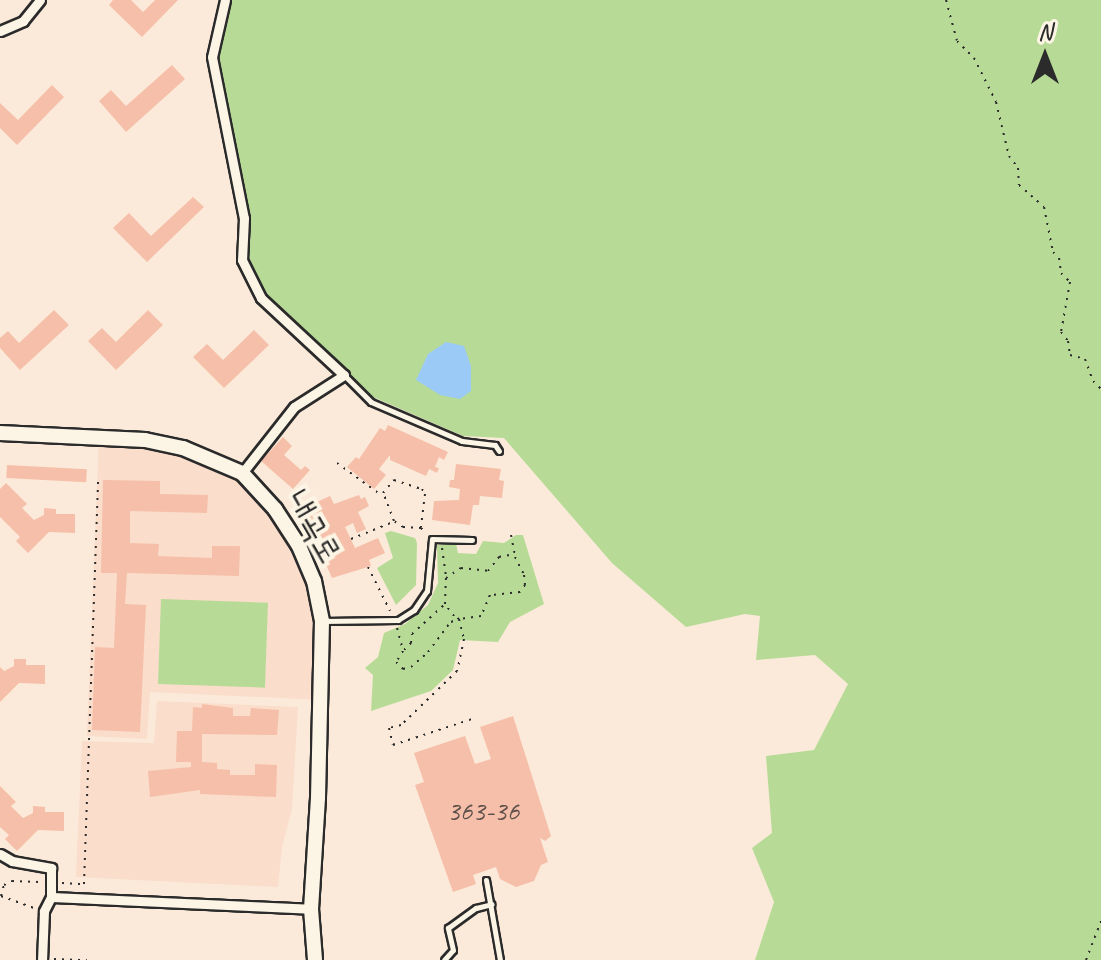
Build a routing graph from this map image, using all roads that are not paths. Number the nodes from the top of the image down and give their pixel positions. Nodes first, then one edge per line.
1 (40, 0) edge
2 (225, 0) edge
3 (0, 31) edge
4 (344, 375) junction
5 (0, 433) edge
6 (499, 451) dead end
7 (242, 473) junction
8 (472, 540) dead end
9 (322, 621) junction
10 (0, 854) edge
11 (486, 880) dead end
12 (51, 897) junction
13 (492, 904) junction
14 (311, 909) junction
15 (42, 960) edge
16 (315, 960) edge
17 (444, 960) edge
18 (500, 960) edge

1 - 3 street
2 - 4 street
4 - 6 lane
4 - 7 street
5 - 7 main road, 내곡로
7 - 9 main road, 내곡로
8 - 9 lane
9 - 14 main road, 내곡로
10 - 12 street
11 - 13 lane
12 - 14 street
12 - 15 street
13 - 17 lane
13 - 18 lane
14 - 16 main road, 내곡로

